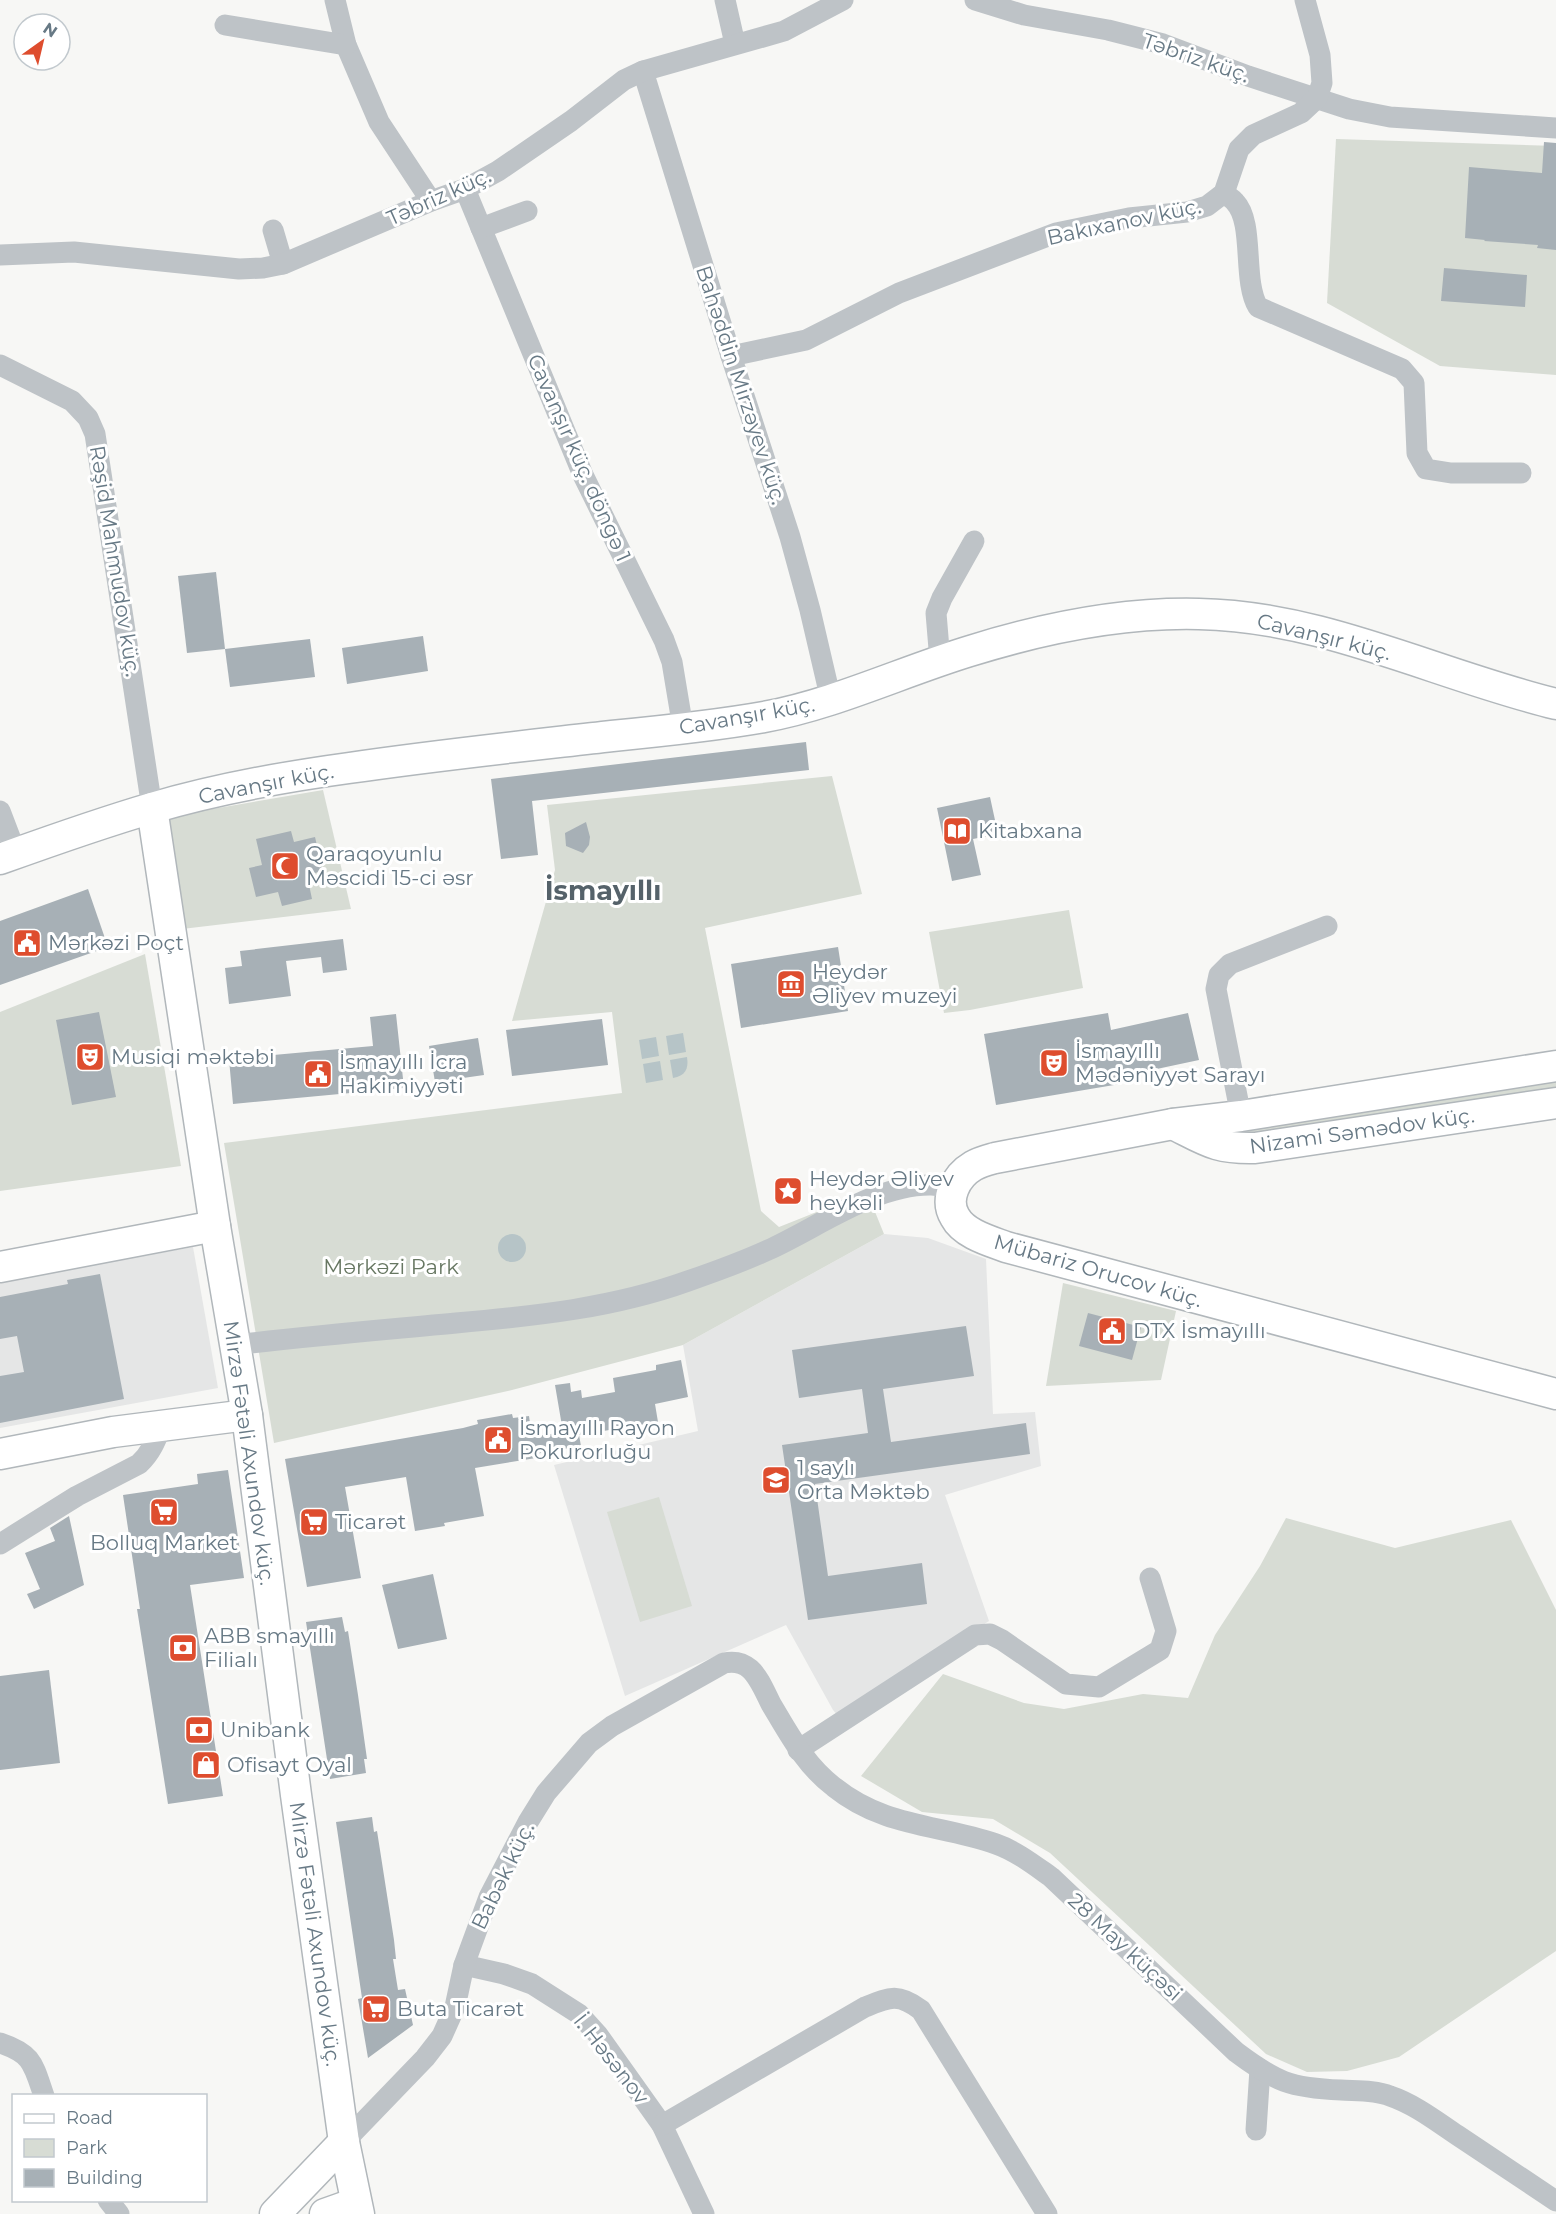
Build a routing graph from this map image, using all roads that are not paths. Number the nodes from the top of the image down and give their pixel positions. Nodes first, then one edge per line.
1 (335, 0) edge
2 (725, 0) edge
3 (843, 0) edge
4 (975, 0) edge
5 (1305, 0) edge
6 (225, 25) dead end
7 (346, 45) junction
8 (735, 45) junction
9 (643, 71) junction
10 (1317, 98) junction
11 (1556, 128) edge
12 (465, 189) junction
13 (1224, 193) junction
14 (431, 201) junction
15 (527, 211) dead end
16 (481, 228) junction
17 (273, 230) dead end
18 (0, 255) edge
19 (283, 264) junction
20 (731, 356) junction
21 (0, 365) edge
22 (1521, 473) dead end
23 (974, 541) dead end
24 (940, 661) junction
25 (831, 700) junction
26 (1556, 704) edge
27 (683, 728) junction
28 (152, 808) junction
29 (0, 811) edge
30 (8, 856) edge
31 (1327, 926) dead end
32 (1556, 1066) edge
33 (1556, 1103) edge
34 (1241, 1116) junction
35 (1173, 1124) junction
36 (953, 1188) junction
37 (215, 1226) junction
38 (0, 1267) edge
39 (235, 1345) junction
40 (1556, 1394) edge
41 (247, 1415) junction
42 (162, 1425) junction
43 (0, 1454) edge
44 (0, 1544) edge
45 (1150, 1578) dead end
46 (724, 1663) joint
47 (798, 1750) junction
48 (464, 1965) junction
49 (0, 2043) edge
50 (1260, 2069) junction
51 (43, 2094) edge
52 (662, 2125) junction
53 (1256, 2130) dead end
54 (344, 2142) junction
55 (1556, 2201) edge
56 (110, 2202) edge
57 (358, 2208) edge
58 (119, 2214) edge
59 (275, 2214) edge
60 (325, 2214) edge
61 (704, 2214) edge
62 (1047, 2214) edge

1 - 7 street
2 - 8 street
3 - 8 street, Təbriz küç.
4 - 10 street, Təbriz küç.
5 - 10 street
6 - 7 street
7 - 14 street
8 - 9 street, Təbriz küç.
9 - 12 street, Təbriz küç.
9 - 20 street, Bahəddin Mirzəyev küç.
10 - 11 street
10 - 13 street, Bakıxanov küç.
12 - 14 street, Təbriz küç.
12 - 16 street, Cavanşır küç. döngə 1
13 - 20 street, Bakıxanov küç.
13 - 22 street
14 - 19 street, Təbriz küç.
15 - 16 street
16 - 27 street, Cavanşır küç. döngə 1
17 - 19 street
18 - 19 street, Təbriz küç.
20 - 25 street, Bahəddin Mirzəyev küç.
21 - 28 street, Rəşid Mahmudov küç.
23 - 24 street
24 - 25 main road, Cavanşır küç.
24 - 26 main road, Cavanşır küç.
25 - 27 main road, Cavanşır küç.
27 - 28 main road, Cavanşır küç.
28 - 30 main road, Cavanşır küç.
28 - 37 main road, Mirzə Fətəli Axundov küç.
29 - 30 street
31 - 34 street
32 - 34 main road
33 - 35 main road, Nizami Səmədov küç.
34 - 35 main road
35 - 36 main road
36 - 39 street
36 - 40 main road, Mübariz Orucov küç.
37 - 38 main road
37 - 39 main road, Mirzə Fətəli Axundov küç.
39 - 41 main road, Mirzə Fətəli Axundov küç.
41 - 42 main road
41 - 54 main road, Mirzə Fətəli Axundov küç.
42 - 43 main road
42 - 44 street
45 - 47 street
46 - 47 street, 28 May küçəsi
46 - 48 street, Babək küç.
47 - 50 street, 28 May küçəsi
48 - 52 street, İ. Həsənov
48 - 54 street, Babək küç.
49 - 51 street
50 - 53 street
50 - 55 street, 28 May küçəsi
52 - 61 street, İ. Həsənov
52 - 62 street
54 - 57 main road, Mirzə Fətəli Axundov küç.
54 - 59 main road
56 - 58 street
57 - 60 main road

